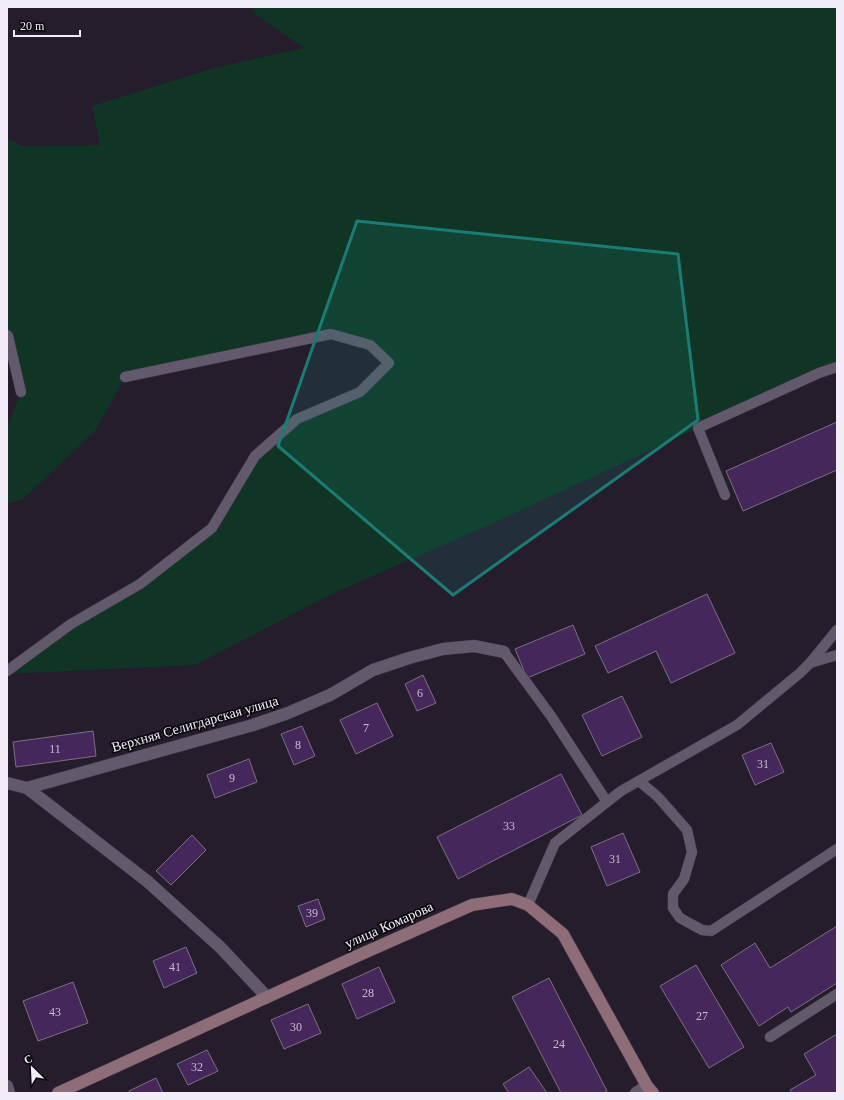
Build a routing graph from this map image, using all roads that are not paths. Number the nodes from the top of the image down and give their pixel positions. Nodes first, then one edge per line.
1 (7, 336) edge
2 (837, 367) edge
3 (125, 377) dead end
4 (21, 392) dead end
5 (725, 495) dead end
6 (837, 630) edge
7 (504, 652) joint
8 (837, 655) edge
9 (810, 663) junction
10 (7, 671) edge
11 (639, 781) junction
12 (7, 783) edge
13 (27, 788) junction
14 (607, 802) junction
15 (837, 849) edge
16 (528, 905) junction
17 (837, 994) edge
18 (267, 997) junction
19 (770, 1037) dead end
20 (7, 1086) edge
21 (650, 1090) edge
22 (9, 1093) edge
23 (58, 1093) edge
24 (636, 1093) edge

1 - 4 lane
2 - 5 lane
3 - 10 lane
6 - 9 lane
7 - 13 street, Верхняя Селигдарская улица
7 - 14 lane
8 - 9 lane
9 - 11 lane
11 - 14 lane
11 - 15 lane
12 - 13 street
13 - 18 street
14 - 16 lane
16 - 18 street, улица Комарова
16 - 21 street, улица Комарова
17 - 19 lane
18 - 23 street, улица Комарова
20 - 22 street
21 - 24 street

